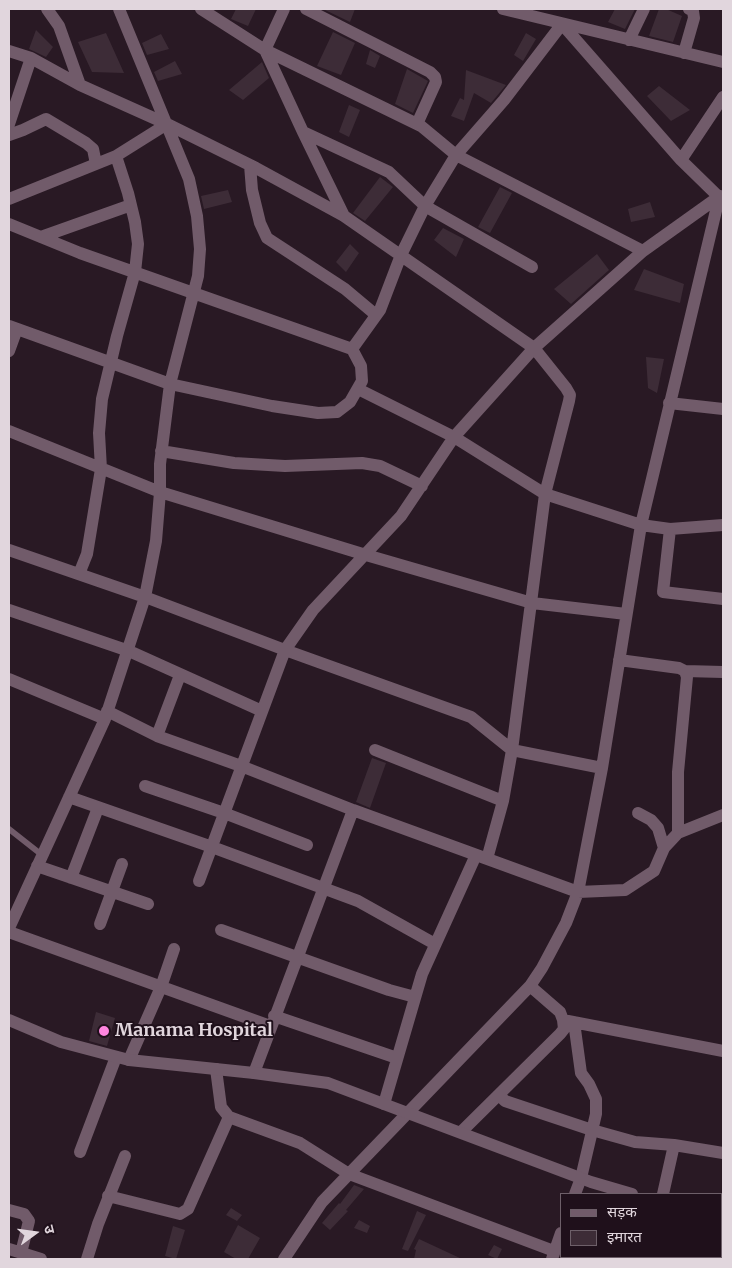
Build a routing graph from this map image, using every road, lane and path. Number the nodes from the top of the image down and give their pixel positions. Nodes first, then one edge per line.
1 (47, 9) edge
2 (119, 9) edge
3 (201, 9) edge
4 (284, 9) edge
5 (306, 9) edge
6 (503, 9) edge
7 (644, 9) edge
8 (690, 9) edge
9 (550, 15) edge
10 (562, 24) junction
11 (629, 40) junction
12 (265, 50) junction
13 (9, 51) edge
14 (684, 53) junction
15 (31, 58) junction
16 (723, 62) edge
17 (80, 85) junction
18 (723, 97) edge
19 (9, 124) edge
20 (167, 124) junction
21 (417, 124) junction
22 (303, 132) junction
23 (9, 135) edge
24 (116, 156) junction
25 (456, 156) junction
26 (681, 160) junction
27 (96, 164) junction
28 (250, 165) junction
29 (722, 197) edge
30 (9, 199) edge
31 (131, 206) junction
32 (424, 206) junction
33 (344, 216) junction
34 (9, 224) edge
35 (41, 237) junction
36 (643, 251) junction
37 (401, 255) junction
38 (532, 267) dead end
39 (135, 272) junction
40 (194, 293) junction
41 (376, 315) junction
42 (13, 327) edge
43 (534, 348) junction
44 (352, 349) junction
45 (9, 351) edge
46 (110, 363) junction
47 (170, 384) junction
48 (358, 389) junction
49 (669, 403) junction
50 (723, 409) edge
51 (9, 431) edge
52 (454, 437) junction
53 (161, 451) junction
54 (101, 469) junction
55 (422, 486) junction
56 (160, 492) junction
57 (546, 494) junction
58 (641, 525) junction
59 (723, 525) edge
60 (670, 529) junction
61 (9, 550) edge
62 (366, 555) junction
63 (79, 574) junction
64 (145, 597) junction
65 (723, 599) edge
66 (532, 603) junction
67 (9, 610) edge
68 (626, 614) junction
69 (129, 650) junction
70 (285, 650) junction
71 (619, 660) junction
72 (685, 671) junction
73 (723, 672) edge
74 (180, 675) junction
75 (9, 680) edge
76 (262, 711) junction
77 (106, 715) junction
78 (157, 736) junction
79 (375, 750) dead end
80 (512, 750) junction
81 (241, 766) junction
82 (602, 768) junction
83 (144, 786) dead end
84 (69, 798) junction
85 (503, 801) junction
86 (98, 808) junction
87 (353, 810) junction
88 (224, 813) junction
89 (638, 813) dead end
90 (723, 815) edge
91 (9, 829) edge
92 (678, 833) junction
93 (307, 845) dead end
94 (212, 847) junction
95 (664, 848) junction
96 (482, 857) junction
97 (40, 860) junction
98 (122, 864) dead end
99 (71, 878) junction
100 (199, 882) dead end
101 (323, 888) junction
102 (112, 892) junction
103 (578, 892) junction
104 (148, 904) dead end
105 (100, 924) dead end
106 (9, 928) edge
107 (221, 930) dead end
108 (9, 932) edge
109 (435, 944) junction
110 (174, 949) dead end
111 (297, 956) junction
112 (530, 986) junction
113 (161, 987) junction
114 (415, 997) junction
115 (9, 1020) edge
116 (272, 1021) junction
117 (569, 1021) junction
118 (723, 1051) edge
119 (116, 1057) junction
120 (397, 1058) junction
121 (130, 1060) junction
122 (216, 1069) junction
123 (254, 1073) junction
124 (499, 1095) junction
125 (384, 1104) junction
126 (409, 1113) junction
127 (229, 1117) junction
128 (592, 1130) junction
129 (461, 1132) junction
130 (674, 1145) junction
131 (80, 1152) dead end
132 (723, 1153) edge
133 (125, 1156) dead end
134 (349, 1174) junction
135 (581, 1178) junction
136 (575, 1193) edge
137 (629, 1193) edge
138 (663, 1193) edge
139 (108, 1196) junction
140 (9, 1210) edge
141 (557, 1245) edge
142 (15, 1251) edge
143 (41, 1259) edge
144 (87, 1259) edge
145 (284, 1259) edge

1 - 17 street
2 - 20 street
3 - 12 street
4 - 12 street
5 - 21 street
6 - 9 street
7 - 11 street
8 - 14 street
9 - 10 street
10 - 11 street
10 - 25 street
10 - 26 street
11 - 14 street
12 - 21 street
12 - 22 street
13 - 15 street
14 - 16 street
15 - 17 street
15 - 19 street
17 - 20 street
18 - 26 street
20 - 24 street
20 - 28 street
20 - 40 street
21 - 25 street
22 - 32 street
22 - 33 street
23 - 27 street
24 - 27 street
24 - 31 street
25 - 32 street
25 - 36 street
26 - 29 street
27 - 30 street
28 - 33 street
28 - 41 street
29 - 36 street
29 - 49 street
31 - 35 street
31 - 39 street
32 - 37 street
32 - 38 street
33 - 37 street
34 - 35 street
35 - 39 street
36 - 43 street
37 - 41 street
37 - 43 street
39 - 40 street
39 - 46 street
40 - 44 street
40 - 47 street
41 - 44 street
42 - 45 street
42 - 46 street
43 - 52 street
43 - 57 street
44 - 48 street
46 - 47 street
46 - 54 street
47 - 48 street
47 - 53 street
48 - 52 street
49 - 50 street
49 - 58 street
51 - 54 street
52 - 55 street
52 - 57 street
53 - 55 street
53 - 56 street
54 - 56 street
54 - 63 street
55 - 62 street
56 - 62 street
56 - 64 street
57 - 58 street
57 - 66 street
58 - 60 street
58 - 68 street
59 - 60 street
60 - 65 street
61 - 63 street
62 - 66 street
62 - 70 street
63 - 64 street
64 - 69 street
64 - 70 street
66 - 68 street
66 - 80 street
67 - 69 street
68 - 71 street
69 - 74 street
69 - 77 street
70 - 76 street
70 - 80 street
71 - 72 street
71 - 82 street
72 - 73 street
72 - 92 street
74 - 76 street
74 - 78 street
75 - 77 street
76 - 81 street
77 - 78 street
77 - 84 street
78 - 81 street
79 - 85 street
80 - 82 street
80 - 85 street
81 - 87 street
81 - 88 street
82 - 103 street
83 - 88 street
84 - 86 street
84 - 97 street
85 - 96 street
86 - 94 street
86 - 99 street
87 - 96 street
87 - 101 street
88 - 93 street
88 - 94 street
89 - 95 street
90 - 92 street
91 - 97 lane
92 - 95 street
94 - 100 street
94 - 101 street
95 - 103 street
96 - 103 street
96 - 109 street
97 - 99 street
97 - 106 street
98 - 102 street
99 - 102 street
101 - 109 street
101 - 111 street
102 - 104 street
102 - 105 street
103 - 112 street
107 - 111 street
108 - 113 street
109 - 114 street
110 - 113 street
111 - 114 street
111 - 116 street
112 - 117 street
112 - 126 street
113 - 116 street
113 - 121 street
114 - 120 street
115 - 119 street
116 - 120 street
116 - 123 street
117 - 118 street
117 - 124 street
117 - 128 street
119 - 121 street
119 - 131 street
120 - 125 street
121 - 122 street
122 - 123 street
122 - 127 street
123 - 125 street
124 - 128 street
124 - 129 street
125 - 126 street
126 - 129 street
126 - 134 street
127 - 134 street
127 - 139 street
128 - 130 street
128 - 135 street
129 - 135 street
130 - 132 street
130 - 138 street
133 - 139 street
134 - 141 street
134 - 145 street
135 - 136 street
135 - 137 street
139 - 144 street
140 - 142 street
142 - 143 street

